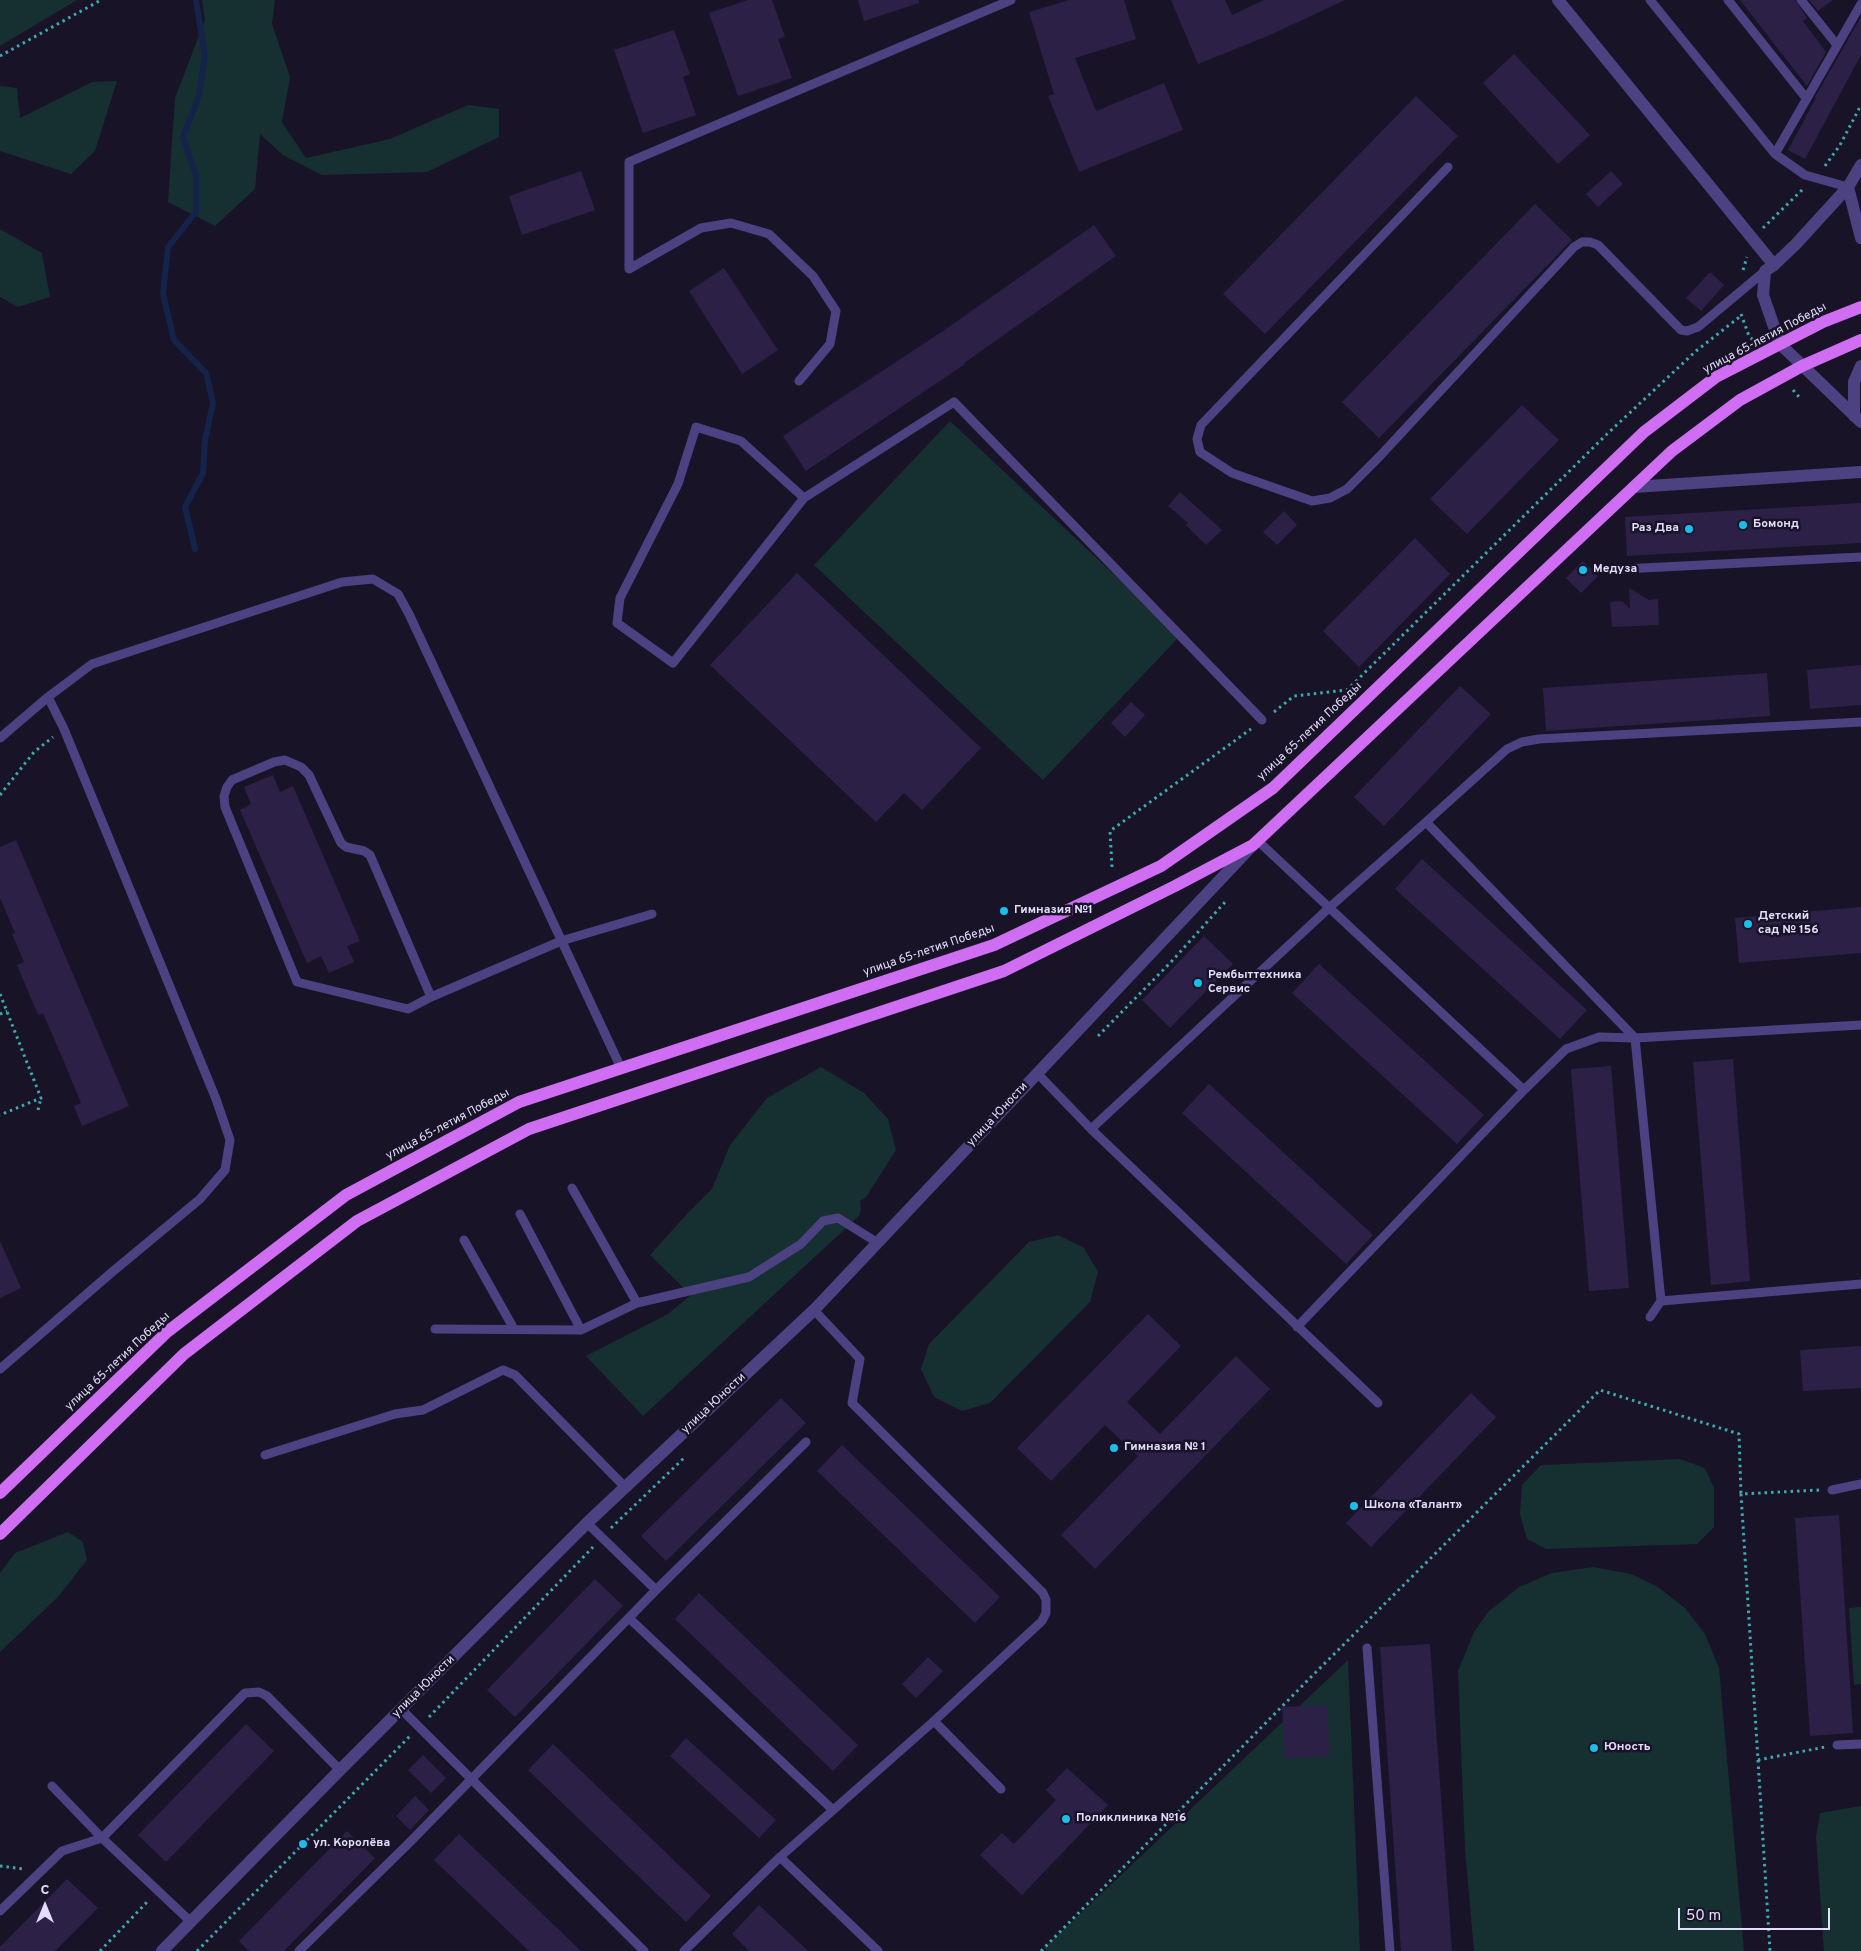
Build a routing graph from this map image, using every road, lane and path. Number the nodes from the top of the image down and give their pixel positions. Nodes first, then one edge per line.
1 (101, 0) edge
2 (1012, 0) edge
3 (1558, 0) edge
4 (1650, 0) edge
5 (1728, 0) edge
6 (1801, 0) edge
7 (1861, 2) edge
8 (1837, 45) junction
9 (0, 56) edge
10 (1806, 98) junction
11 (1775, 154) junction
12 (1861, 165) edge
13 (1448, 167) dead end
14 (1848, 188) junction
15 (1861, 238) edge
16 (1770, 268) junction
17 (1861, 307) edge
18 (1742, 315) dead end
19 (1861, 340) edge
20 (1780, 344) junction
21 (1802, 366) junction
22 (1861, 366) edge
23 (800, 381) dead end
24 (1858, 419) edge
25 (1861, 472) edge
26 (1634, 487) junction
27 (804, 498) junction
28 (1861, 557) edge
29 (1623, 569) dead end
30 (48, 697) junction
31 (1262, 720) junction
32 (1861, 722) edge
33 (64, 729) junction
34 (0, 738) edge
35 (0, 795) edge
36 (1426, 822) junction
37 (1256, 843) junction
38 (1112, 867) dead end
39 (1330, 907) junction
40 (652, 914) dead end
41 (561, 941) junction
42 (0, 994) edge
43 (431, 997) junction
44 (0, 1007) edge
45 (7, 1011) junction
46 (0, 1014) edge
47 (1861, 1025) edge
48 (1635, 1038) junction
49 (621, 1068) junction
50 (1037, 1073) junction
51 (1524, 1090) junction
52 (41, 1098) junction
53 (38, 1110) dead end
54 (0, 1115) edge
55 (1091, 1129) junction
56 (572, 1188) dead end
57 (520, 1214) dead end
58 (464, 1240) dead end
59 (878, 1243) junction
60 (1861, 1284) edge
61 (1661, 1301) junction
62 (637, 1303) junction
63 (814, 1310) junction
64 (1650, 1317) dead end
65 (1297, 1327) junction
66 (435, 1329) dead end
67 (514, 1329) junction
68 (582, 1330) junction
69 (0, 1369) edge
70 (1378, 1403) dead end
71 (806, 1442) dead end
72 (265, 1455) dead end
73 (1861, 1484) edge
74 (625, 1487) junction
75 (1832, 1490) joint
76 (0, 1493) edge
77 (1741, 1494) junction
78 (587, 1523) junction
79 (0, 1534) edge
80 (656, 1590) junction
81 (630, 1619) junction
82 (1367, 1648) dead end
83 (401, 1709) junction
84 (934, 1721) junction
85 (1861, 1744) edge
86 (1837, 1745) joint
87 (1758, 1760) junction
88 (340, 1770) junction
89 (472, 1779) junction
90 (52, 1786) dead end
91 (1001, 1789) dead end
92 (833, 1810) junction
93 (102, 1838) junction
94 (780, 1857) junction
95 (158, 1890) junction
96 (0, 1911) edge
97 (190, 1921) junction
98 (100, 1951) edge
99 (162, 1951) edge
100 (299, 1951) edge
101 (644, 1951) edge
102 (684, 1951) edge
103 (878, 1951) edge
104 (1041, 1951) edge
105 (1390, 1951) edge
106 (1770, 1951) edge

1 - 9 path
2 - 23 lane
3 - 16 street
4 - 11 lane
5 - 10 lane
6 - 8 lane
7 - 8 lane
8 - 10 lane
10 - 11 lane
11 - 14 lane
12 - 14 street
13 - 16 lane
14 - 15 street
14 - 16 street
16 - 20 street
17 - 20 main road, улица 65-летия Победы
18 - 31 path
19 - 21 main road
20 - 21 street
20 - 49 main road, улица 65-летия Победы
21 - 24 street
21 - 26 main road
22 - 24 street
25 - 26 street
26 - 37 main road
27 - 27 lane
27 - 31 lane
28 - 29 lane
30 - 33 lane
30 - 34 lane
30 - 41 lane
31 - 38 path
32 - 36 lane
33 - 35 path
33 - 69 lane
36 - 39 lane
36 - 48 lane
37 - 39 lane
37 - 50 street, улица Юности
37 - 79 main road
39 - 51 lane
39 - 55 lane
40 - 41 lane
41 - 43 lane
41 - 49 lane
42 - 45 path
43 - 43 lane
44 - 45 path
45 - 46 path
45 - 52 path
47 - 48 lane
48 - 51 lane
48 - 61 lane
49 - 76 main road, улица 65-летия Победы
50 - 55 lane
50 - 59 street, улица Юности
51 - 65 lane
52 - 53 path
52 - 54 path
55 - 65 lane
56 - 62 lane
57 - 68 lane
58 - 67 lane
59 - 62 lane
59 - 63 street, улица Юности
60 - 61 lane
61 - 64 lane
62 - 68 lane
63 - 74 street, улица Юности
63 - 84 lane
65 - 70 lane
66 - 67 lane
67 - 68 lane
71 - 80 lane
72 - 74 lane
73 - 75 lane
74 - 78 street, улица Юности
75 - 77 path
77 - 87 path
77 - 104 path
78 - 80 lane
78 - 83 street, улица Юности
80 - 81 lane
81 - 89 lane
81 - 92 lane
82 - 105 lane
83 - 88 street, улица Юности
83 - 89 lane
84 - 91 lane
84 - 92 lane
85 - 86 lane
86 - 87 path
87 - 106 path
88 - 93 lane
88 - 97 street, улица Юности
89 - 100 lane
89 - 101 lane
90 - 93 lane
92 - 94 lane
93 - 95 lane
93 - 96 lane
94 - 102 lane
94 - 103 lane
95 - 97 lane
95 - 98 path
97 - 99 street, улица Юности

